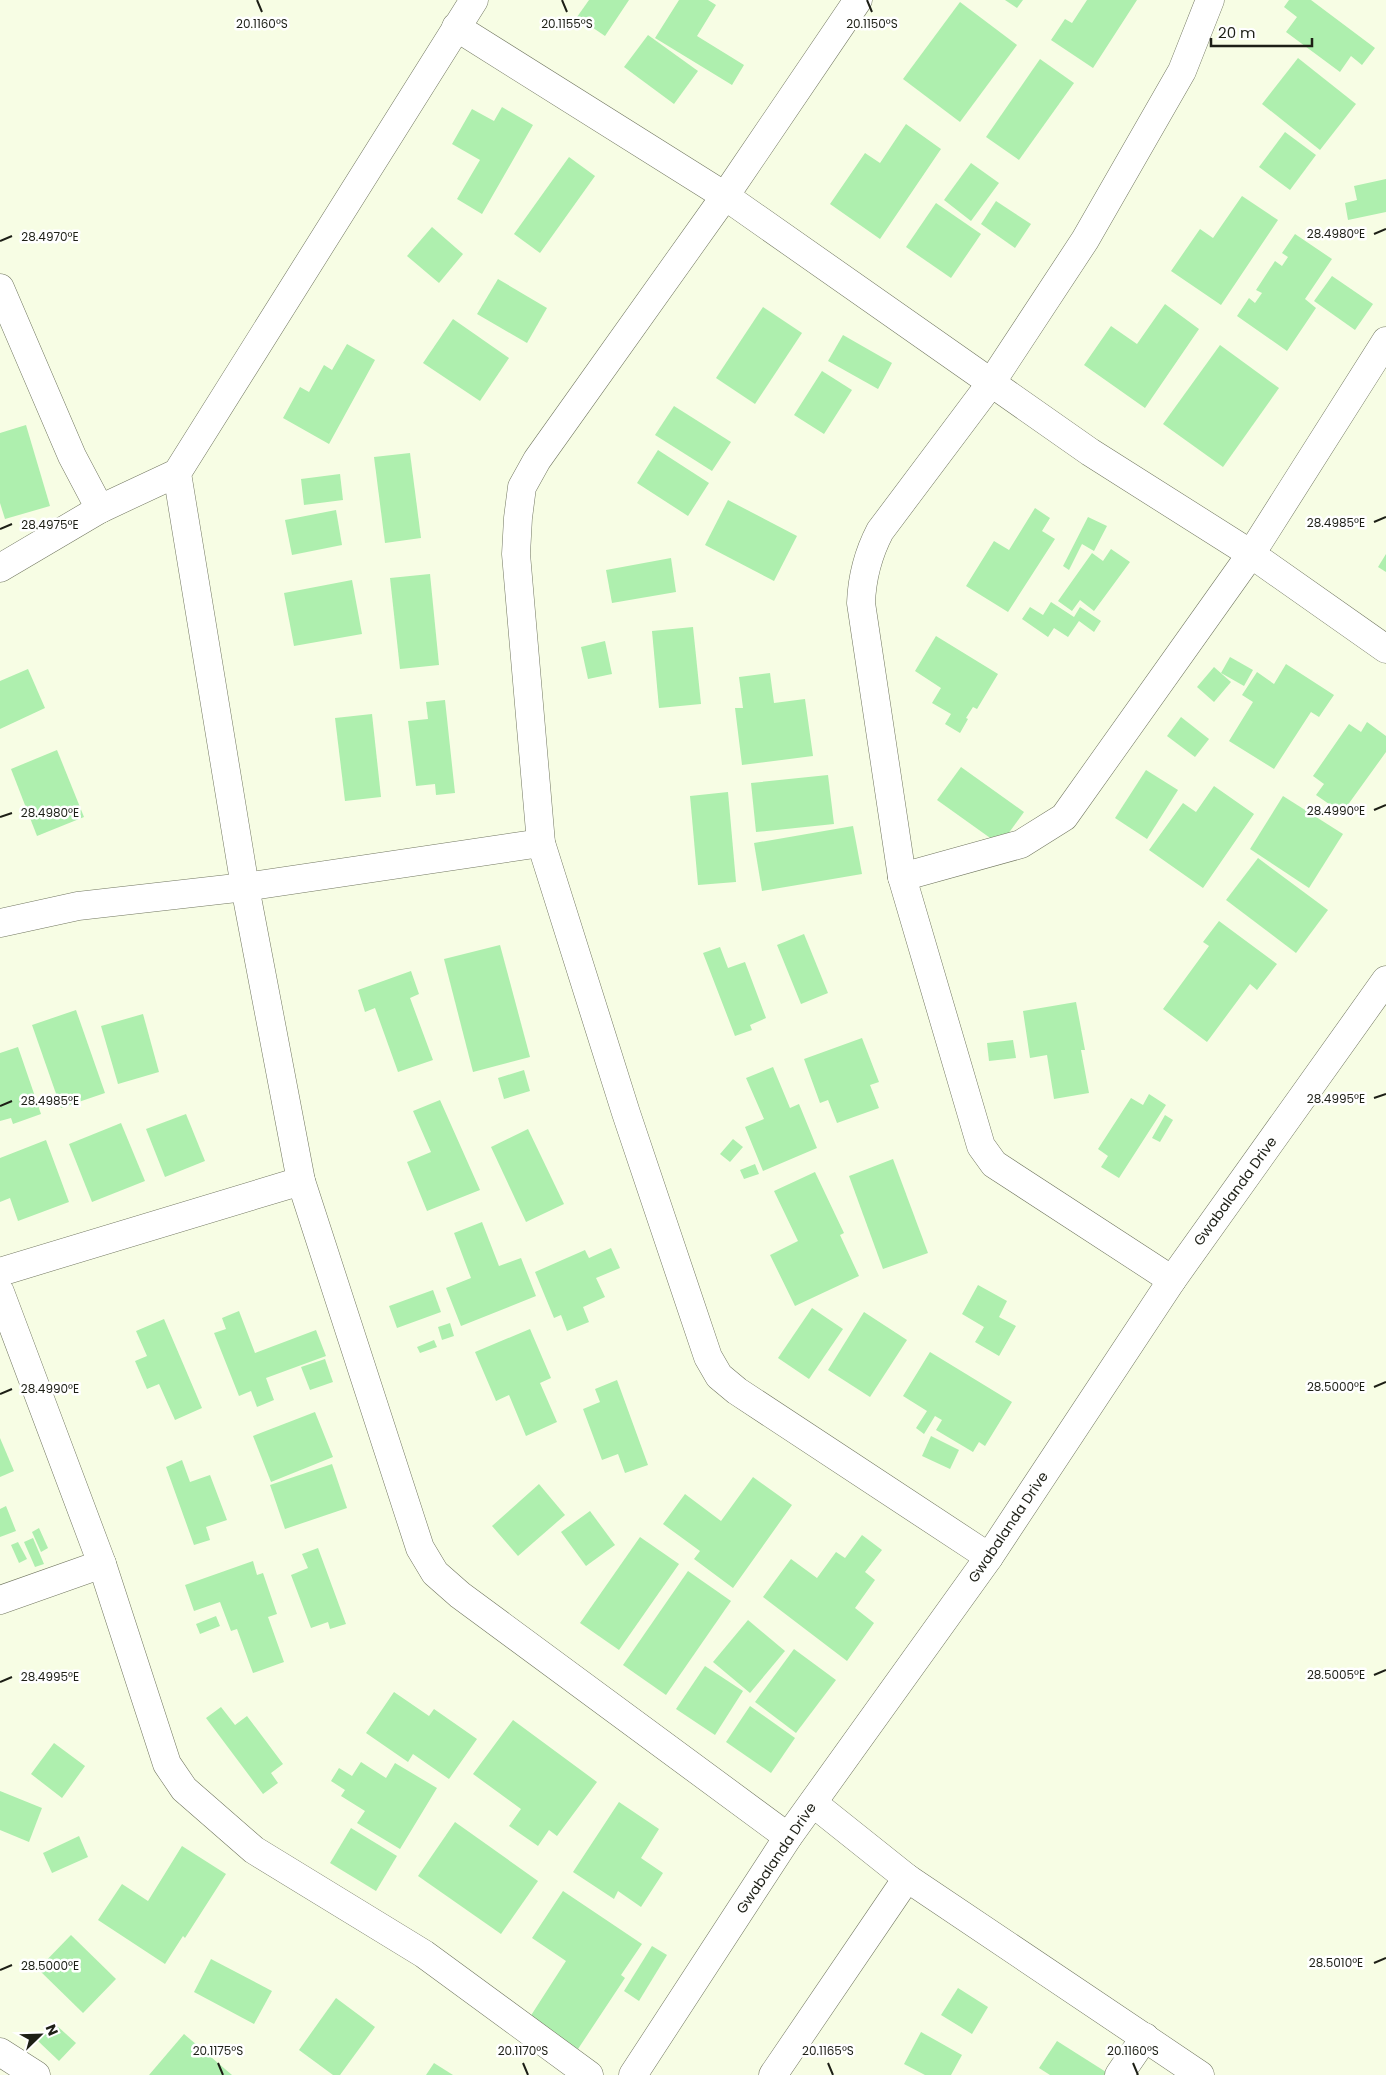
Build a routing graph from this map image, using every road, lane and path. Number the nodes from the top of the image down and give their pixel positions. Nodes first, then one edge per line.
1 (474, 0) edge
2 (858, 0) edge
3 (1210, 0) edge
4 (456, 27) junction
5 (725, 196) junction
6 (0, 288) edge
7 (1386, 341) edge
8 (991, 382) junction
9 (177, 473) junction
10 (100, 509) junction
11 (1251, 554) junction
12 (0, 568) edge
13 (1386, 649) edge
14 (540, 843) junction
15 (902, 877) junction
16 (245, 887) junction
17 (0, 923) edge
18 (1386, 980) edge
19 (301, 1181) junction
20 (0, 1272) edge
21 (1172, 1280) junction
22 (0, 1292) edge
23 (988, 1557) junction
24 (102, 1564) junction
25 (0, 1600) edge
26 (813, 1803) junction
27 (788, 1837) junction
28 (907, 1878) junction
29 (1145, 2037) junction
30 (0, 2052) edge
31 (36, 2075) edge
32 (589, 2075) edge
33 (633, 2075) edge
34 (773, 2075) edge
35 (1118, 2075) edge
36 (1200, 2075) edge

1 - 4 street
2 - 5 street
3 - 8 street
4 - 5 street
4 - 9 street
5 - 8 street
5 - 14 street
6 - 10 street
7 - 11 street
8 - 11 street
8 - 15 street
9 - 10 street
9 - 16 street
10 - 12 street
11 - 13 street
11 - 15 street
14 - 16 street
14 - 23 street
15 - 21 street
16 - 17 street
16 - 19 street
18 - 21 street, Gwabalanda Drive
19 - 20 street
19 - 27 street
21 - 23 street, Gwabalanda Drive
22 - 24 street
23 - 26 street, Gwabalanda Drive
24 - 25 street
24 - 32 street
26 - 27 street, Gwabalanda Drive
26 - 28 street
27 - 33 street, Gwabalanda Drive
28 - 29 street
28 - 34 street
29 - 35 street
29 - 36 street
30 - 31 street

